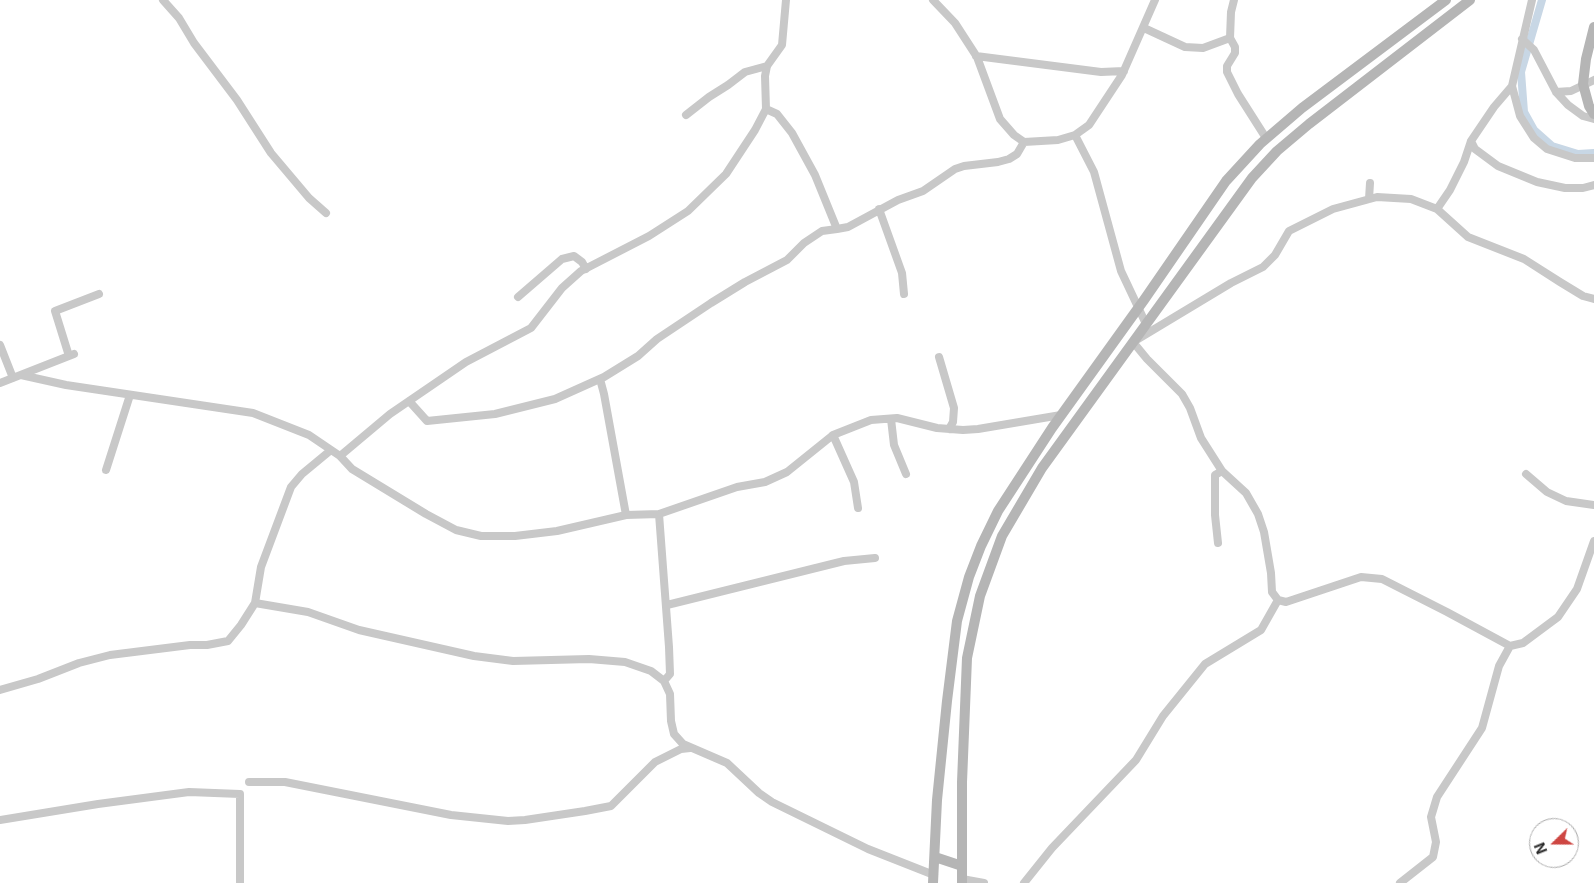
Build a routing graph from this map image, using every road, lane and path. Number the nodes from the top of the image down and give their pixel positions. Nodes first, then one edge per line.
1 (163, 0) edge
2 (786, 0) edge
3 (934, 0) edge
4 (1155, 0) edge
5 (1234, 0) edge
6 (1446, 0) edge
7 (1470, 0) edge
8 (1532, 0) edge
9 (1594, 27) edge
10 (1144, 28) junction
11 (1230, 38) junction
12 (1522, 39) junction
13 (976, 56) junction
14 (767, 66) junction
15 (1124, 71) junction
16 (1594, 80) edge
17 (1583, 84) junction
18 (1512, 86) junction
19 (1556, 92) junction
20 (766, 109) junction
21 (1594, 114) edge
22 (686, 115) dead end
23 (1594, 119) edge
24 (1075, 135) junction
25 (1266, 138) junction
26 (1471, 141) junction
27 (1024, 142) junction
28 (1594, 158) edge
29 (1370, 183) dead end
30 (1594, 185) edge
31 (1369, 199) junction
32 (879, 210) junction
33 (1437, 210) junction
34 (326, 213) dead end
35 (837, 229) junction
36 (586, 269) junction
37 (99, 294) dead end
38 (904, 294) dead end
39 (518, 297) dead end
40 (1594, 299) edge
41 (1138, 308) junction
42 (1146, 324) junction
43 (1133, 342) junction
44 (0, 346) edge
45 (939, 357) dead end
46 (21, 374) junction
47 (13, 378) junction
48 (600, 379) junction
49 (0, 383) edge
50 (130, 395) junction
51 (409, 401) junction
52 (1061, 416) junction
53 (891, 419) junction
54 (949, 429) junction
55 (834, 435) junction
56 (331, 450) junction
57 (340, 456) junction
58 (106, 470) dead end
59 (1222, 471) junction
60 (906, 474) dead end
61 (1526, 474) dead end
62 (1594, 505) edge
63 (858, 508) dead end
64 (659, 514) junction
65 (626, 515) junction
66 (1594, 541) edge
67 (1218, 543) dead end
68 (875, 558) dead end
69 (1278, 600) junction
70 (255, 603) junction
71 (667, 605) junction
72 (1510, 646) junction
73 (664, 681) junction
74 (0, 690) edge
75 (690, 748) junction
76 (249, 782) dead end
77 (0, 820) edge
78 (935, 856) junction
79 (962, 866) junction
80 (933, 879) edge
81 (962, 881) edge
82 (240, 883) edge
83 (984, 883) edge
84 (1024, 883) edge
85 (1400, 883) edge

1 - 34 street
2 - 14 street
3 - 13 street
4 - 10 street
5 - 11 street
6 - 25 main road
7 - 42 main road
8 - 12 street
9 - 17 main road
10 - 11 street
10 - 15 street
11 - 25 street
12 - 18 street
12 - 19 street
13 - 15 street
13 - 27 street
14 - 20 street
14 - 22 street
15 - 24 street
16 - 17 street
17 - 19 street
17 - 21 main road
18 - 26 street
18 - 28 street
19 - 23 street
20 - 35 street
20 - 36 street
24 - 27 street
24 - 41 street
25 - 41 main road
26 - 30 street
26 - 33 street
27 - 32 street
29 - 31 street
31 - 33 street
31 - 43 street
32 - 35 street
32 - 38 street
33 - 40 street
35 - 48 street
36 - 39 street
36 - 51 street
37 - 46 street
41 - 42 street
41 - 52 main road
42 - 43 main road
43 - 59 street
43 - 79 main road
44 - 47 street
45 - 54 street
46 - 47 street
46 - 50 street
47 - 49 street
48 - 51 street
48 - 65 street
50 - 56 street
50 - 58 street
51 - 57 street
52 - 54 street
52 - 78 main road
53 - 54 street
53 - 55 street
53 - 60 street
55 - 63 street
55 - 64 street
56 - 57 street
56 - 70 street
57 - 65 street
59 - 67 street
59 - 69 street
61 - 62 street
64 - 65 street
64 - 71 street
66 - 72 street
68 - 71 street
69 - 72 street
69 - 84 street
70 - 73 street
70 - 74 street
71 - 73 street
72 - 85 street
73 - 75 street
75 - 76 street
75 - 80 street
77 - 82 street
78 - 79 main road
78 - 80 main road
79 - 81 main road
81 - 83 street

